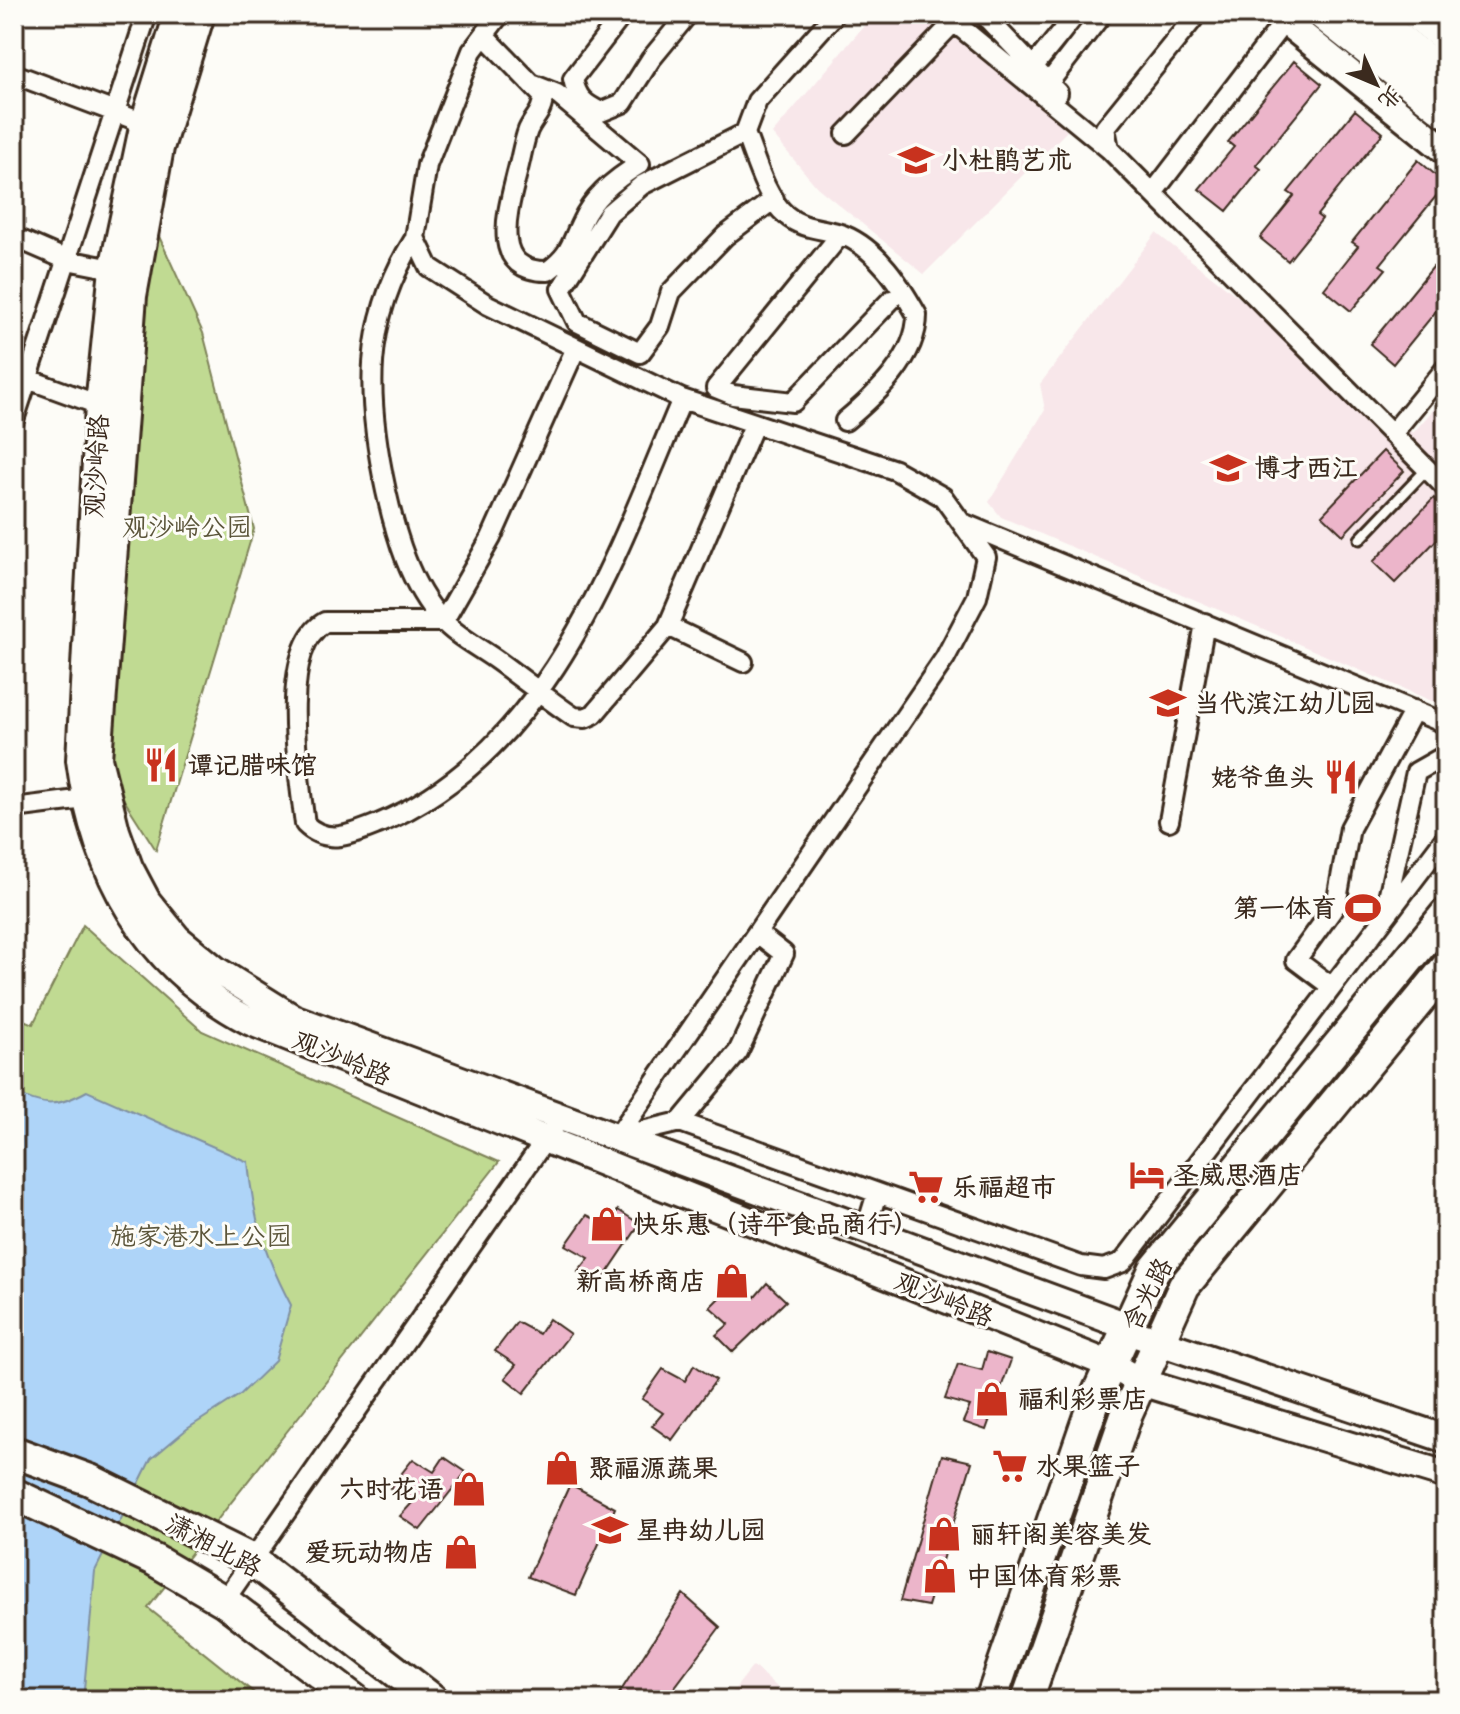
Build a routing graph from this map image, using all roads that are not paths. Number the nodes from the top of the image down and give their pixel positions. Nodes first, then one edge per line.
1 (147, 14) edge
2 (178, 14) edge
3 (201, 14) edge
4 (500, 14) edge
5 (623, 14) edge
6 (688, 14) edge
7 (835, 14) edge
8 (1076, 14) edge
9 (1102, 14) edge
10 (1187, 14) edge
11 (1322, 14) edge
12 (1368, 14) edge
13 (1413, 14) edge
14 (1284, 16) edge
15 (994, 17) edge
16 (484, 35) junction
17 (1446, 40) edge
18 (1034, 66) junction
19 (14, 74) edge
20 (1446, 75) edge
21 (534, 85) junction
22 (1047, 85) junction
23 (114, 112) junction
24 (1446, 112) edge
25 (144, 123) junction
26 (1105, 128) junction
27 (745, 133) junction
28 (846, 134) dead end
29 (1109, 149) junction
30 (1446, 151) edge
31 (1153, 193) junction
32 (774, 199) junction
33 (841, 234) junction
34 (14, 237) edge
35 (415, 238) junction
36 (67, 260) junction
37 (113, 269) junction
38 (891, 300) dead end
39 (575, 350) junction
40 (1446, 368) edge
41 (22, 377) edge
42 (682, 399) junction
43 (99, 405) junction
44 (14, 420) edge
45 (845, 421) dead end
46 (754, 425) junction
47 (1392, 434) junction
48 (1427, 469) junction
49 (1446, 488) edge
50 (965, 524) junction
51 (1360, 539) dead end
52 (443, 622) junction
53 (1205, 623) junction
54 (668, 626) junction
55 (743, 662) dead end
56 (539, 690) junction
57 (1414, 710) junction
58 (1446, 724) edge
59 (1446, 755) edge
60 (85, 799) junction
61 (14, 808) edge
62 (1169, 821) dead end
63 (1446, 837) edge
64 (1446, 914) edge
65 (1383, 919) junction
66 (757, 933) junction
67 (1446, 968) edge
68 (1332, 987) junction
69 (561, 1117) junction
70 (680, 1122) junction
71 (617, 1137) junction
72 (545, 1140) junction
73 (877, 1193) junction
74 (866, 1229) junction
75 (1127, 1328) junction
76 (1159, 1342) junction
77 (1111, 1365) junction
78 (1141, 1382) junction
79 (1446, 1439) edge
80 (14, 1452) edge
81 (1446, 1475) edge
82 (14, 1494) edge
83 (252, 1560) junction
84 (224, 1601) junction
85 (355, 1700) edge
86 (433, 1700) edge
87 (991, 1700) edge
88 (1027, 1700) edge

1 - 23 street
2 - 25 main road, 观沙岭路
3 - 69 main road, 观沙岭路
4 - 16 street
5 - 6 street
7 - 27 street
8 - 18 street
9 - 22 street
10 - 26 street
11 - 24 main road
12 - 20 main road
13 - 17 main road
14 - 30 main road
14 - 31 street
15 - 18 street
16 - 21 street
16 - 35 street
18 - 22 street
19 - 23 street
21 - 21 street
22 - 26 street
23 - 25 street
23 - 36 street
25 - 37 main road, 观沙岭路
26 - 29 street
27 - 32 street
27 - 32 street
28 - 29 street
29 - 31 street
31 - 47 street
32 - 33 street
33 - 38 street
33 - 45 street
34 - 36 street
35 - 39 street
35 - 52 street
36 - 37 street
36 - 41 street
37 - 43 main road, 观沙岭路
39 - 42 street
39 - 52 street
40 - 47 street
41 - 43 street
41 - 44 street
42 - 46 street
42 - 56 street
43 - 60 main road, 观沙岭路
46 - 50 street
46 - 54 street
47 - 48 street
48 - 49 street
48 - 51 lane
50 - 53 street
50 - 66 street
52 - 56 street
52 - 56 street
53 - 57 street
53 - 62 street
54 - 55 street
54 - 56 street
57 - 58 street
57 - 68 street
59 - 65 street
60 - 61 street
60 - 72 main road, 观沙岭路
63 - 65 street
64 - 75 main road, 含光路
65 - 68 street
66 - 70 street
66 - 71 street
67 - 76 main road, 含光路
68 - 73 street
69 - 71 main road, 观沙岭路
69 - 72 street
70 - 71 street
70 - 73 street
71 - 74 main road, 观沙岭路
72 - 77 main road, 观沙岭路
72 - 83 street
73 - 74 street
74 - 75 main road, 观沙岭路
75 - 76 main road, 观沙岭路
75 - 77 main road, 含光路
76 - 78 main road, 含光路
76 - 79 main road, 观沙岭路
77 - 78 main road, 观沙岭路
77 - 87 main road, 含光路
78 - 81 main road, 观沙岭路
78 - 88 main road, 含光路
80 - 83 main road, 潇湘北路
82 - 84 main road, 潇湘北路
83 - 84 street
83 - 86 main road, 潇湘北路
84 - 85 main road, 潇湘北路

